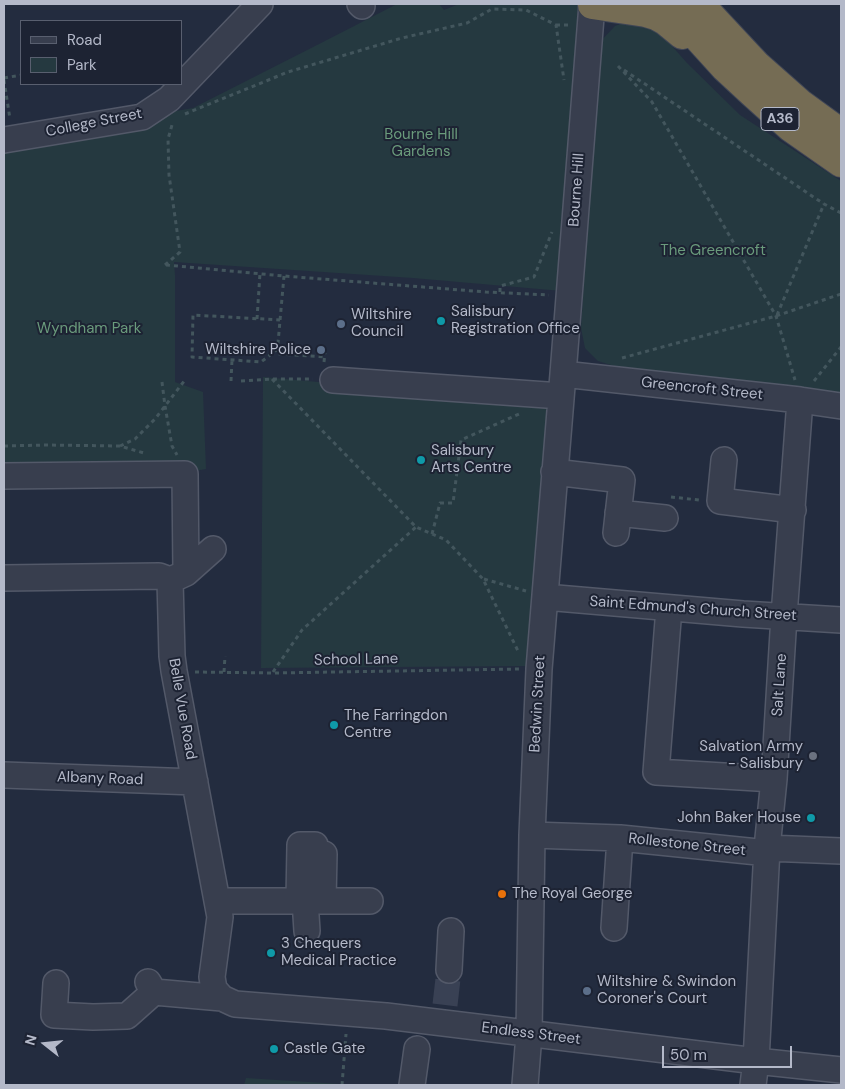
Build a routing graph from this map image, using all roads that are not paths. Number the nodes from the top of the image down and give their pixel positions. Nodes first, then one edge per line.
1 (260, 4) edge
2 (592, 4) edge
3 (667, 4) edge
4 (700, 4) edge
5 (725, 68) junction
6 (800, 103) junction
7 (841, 122) edge
8 (841, 133) edge
9 (8, 139) edge
10 (841, 162) edge
11 (329, 368) road end
12 (562, 385) junction
13 (800, 400) junction
14 (841, 406) edge
15 (724, 460) dead end
16 (554, 472) junction
17 (4, 476) edge
18 (667, 508) road end
19 (793, 510) junction
20 (212, 549) dead end
21 (178, 576) junction
22 (4, 578) edge
23 (545, 596) junction
24 (669, 608) junction
25 (784, 616) junction
26 (841, 620) edge
27 (4, 775) edge
28 (774, 779) junction
29 (195, 782) junction
30 (532, 835) junction
31 (620, 838) junction
32 (766, 848) junction
33 (320, 850) dead end
34 (841, 851) edge
35 (309, 900) junction
36 (370, 900) dead end
37 (217, 901) junction
38 (614, 928) dead end
39 (307, 931) dead end
40 (452, 931) dead end
41 (449, 970) tunnel mouth
42 (56, 983) dead end
43 (222, 998) junction
44 (429, 1026) junction
45 (529, 1034) junction
46 (841, 1070) edge
47 (755, 1073) edge
48 (412, 1085) edge
49 (525, 1085) edge

1 - 9 street, College Street
2 - 5 highway
2 - 12 street, Bourne Hill
3 - 5 highway, A36
4 - 6 highway, A36
5 - 10 highway, A36
6 - 7 highway
6 - 8 highway, A36
11 - 12 street, Greencroft Street
12 - 13 street, Greencroft Street
12 - 16 street, Bedwin Street
13 - 14 street, Greencroft Street
13 - 19 street, Salt Lane
15 - 19 street
16 - 18 street
16 - 23 street, Bedwin Street
17 - 21 street, Belle Vue Road
19 - 25 street, Salt Lane
20 - 21 street
21 - 22 street
21 - 29 street, Belle Vue Road
23 - 24 street, Saint Edmund's Church Street
23 - 30 street, Bedwin Street
24 - 25 street, Saint Edmund's Church Street
24 - 28 street
25 - 26 street, Saint Edmund's Church Street
25 - 28 street, Salt Lane
27 - 29 street, Albany Road
28 - 32 street, Salt Lane
29 - 37 street, Belle Vue Road
30 - 31 street, Rollestone Street
30 - 45 street, Bedwin Street
31 - 32 street, Rollestone Street
31 - 38 street
32 - 34 street, Rollestone Street
32 - 47 street, Salt Lane
33 - 35 street
35 - 36 street
35 - 37 street
35 - 39 street
37 - 43 street, Belle Vue Road
40 - 41 street
42 - 43 street, Endless Street
43 - 44 street, Endless Street
44 - 45 street, Endless Street
44 - 48 street
45 - 47 street, Endless Street
45 - 49 street, Bedwin Street
46 - 47 street, Endless Street

